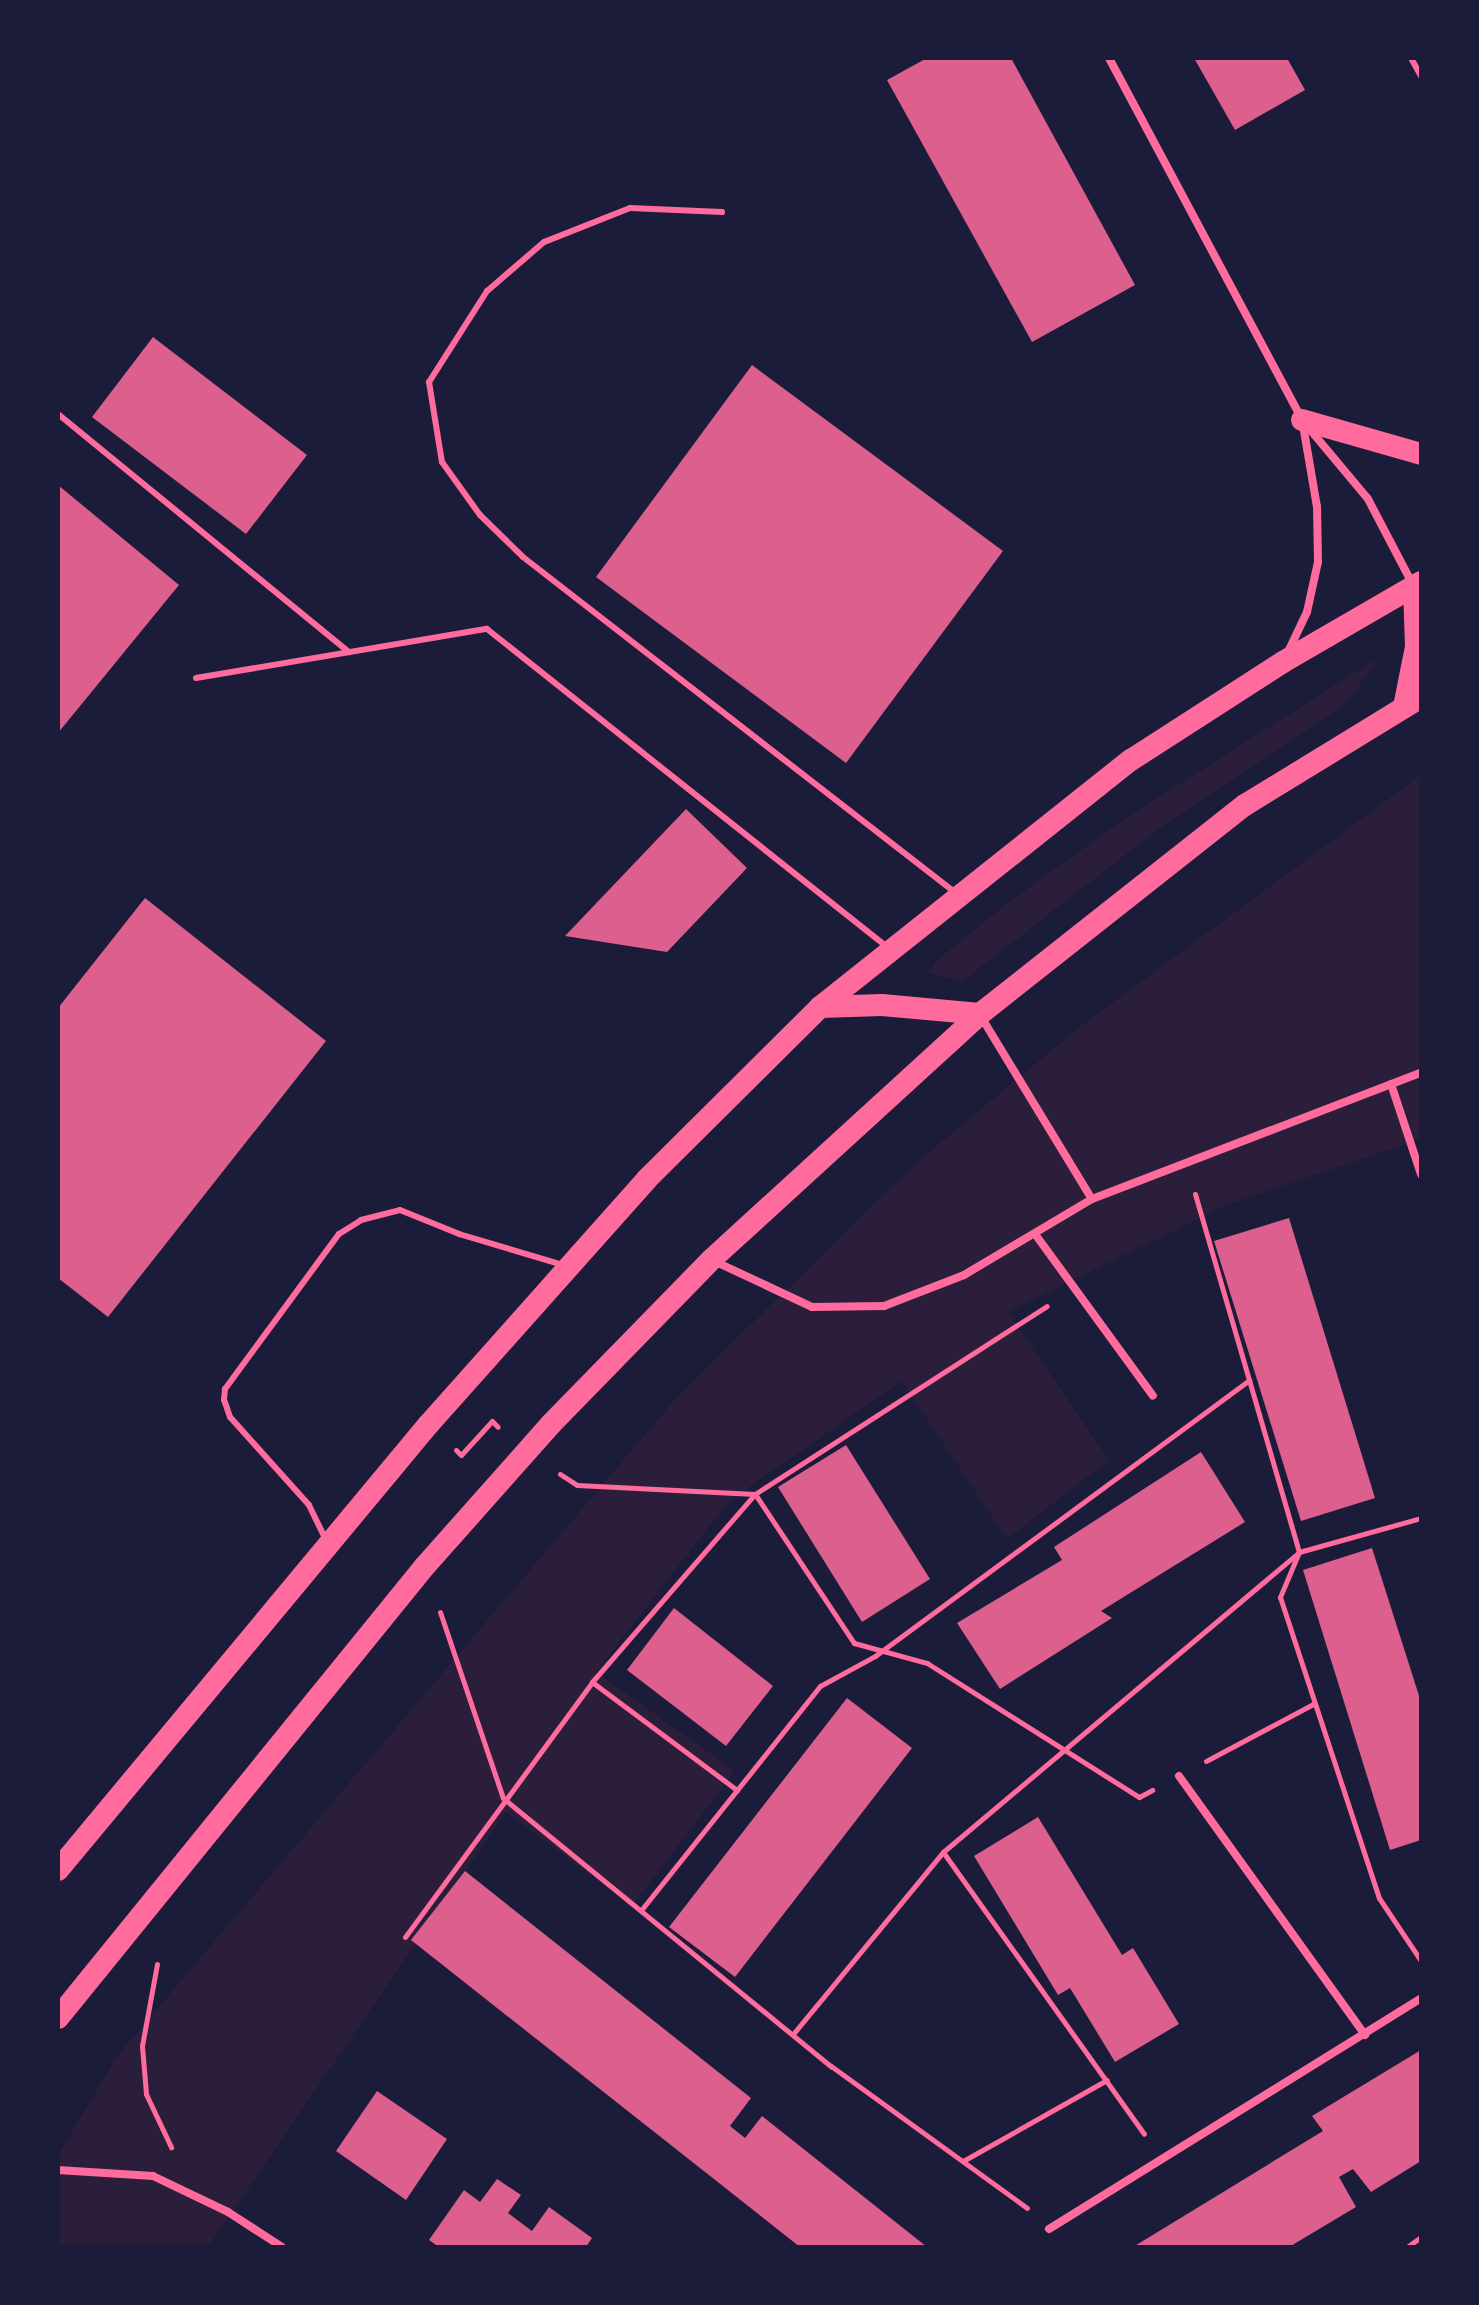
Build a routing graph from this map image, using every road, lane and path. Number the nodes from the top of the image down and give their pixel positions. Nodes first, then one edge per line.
1 (1109, 58) edge
2 (1411, 58) edge
3 (1421, 76) edge
4 (722, 212) dead end
5 (58, 414) edge
6 (1302, 420) junction
7 (1421, 454) edge
8 (1417, 584) edge
9 (349, 652) junction
10 (1283, 662) junction
11 (196, 678) dead end
12 (1412, 702) edge
13 (957, 894) junction
14 (890, 949) junction
15 (820, 1007) junction
16 (980, 1014) junction
17 (1421, 1073) edge
18 (1391, 1084) junction
19 (1186, 1167) junction
20 (1421, 1174) edge
21 (1092, 1199) junction
22 (1035, 1234) junction
23 (712, 1259) junction
24 (569, 1267) junction
25 (1076, 1290) junction
26 (1249, 1380) junction
27 (1153, 1396) dead end
28 (428, 1425) junction
29 (527, 1452) junction
30 (755, 1494) junction
31 (1421, 1518) edge
32 (328, 1545) junction
33 (1299, 1552) junction
34 (425, 1566) junction
35 (882, 1651) junction
36 (592, 1682) junction
37 (1315, 1703) junction
38 (1063, 1752) junction
39 (1179, 1776) junction
40 (737, 1790) junction
41 (503, 1798) junction
42 (943, 1852) junction
43 (58, 1870) edge
44 (642, 1909) junction
45 (405, 1937) dead end
46 (159, 1954) dead end
47 (1421, 1961) edge
48 (1421, 1998) edge
49 (58, 2018) edge
50 (793, 2034) junction
51 (1365, 2035) junction
52 (1107, 2080) junction
53 (1161, 2157) junction
54 (177, 2161) dead end
55 (963, 2161) junction
56 (58, 2170) edge
57 (1049, 2229) joint
58 (1421, 2237) edge
59 (282, 2247) edge
60 (1407, 2247) edge

1 - 6 street
2 - 3 lane
4 - 13 lane
5 - 9 lane
6 - 7 highway
6 - 8 street
6 - 10 street
8 - 10 highway
8 - 12 highway
9 - 11 lane
9 - 14 lane
10 - 13 highway
12 - 16 highway
13 - 14 highway
14 - 15 highway
15 - 16 highway
15 - 24 highway
16 - 21 street
16 - 23 highway
17 - 18 street
18 - 19 street
18 - 20 street
19 - 21 street
19 - 26 path
21 - 22 street
22 - 23 street
22 - 25 street
23 - 29 highway
24 - 28 highway
24 - 32 lane
25 - 27 street
25 - 30 path
26 - 33 path
26 - 35 path
28 - 29 path
28 - 32 highway
29 - 30 path
29 - 34 highway
30 - 35 path
30 - 36 path
31 - 33 path
32 - 43 highway
33 - 37 path
33 - 38 path
34 - 41 path
34 - 49 highway
35 - 38 path
35 - 40 path
36 - 40 path
36 - 41 path
37 - 39 path
37 - 47 path
38 - 39 path
38 - 42 path
39 - 51 street
40 - 44 path
41 - 44 path
41 - 45 path
42 - 50 path
42 - 52 path
44 - 50 path
46 - 54 path
48 - 51 street
50 - 55 path
51 - 53 street
52 - 53 path
52 - 55 path
53 - 57 street
55 - 57 path
56 - 59 street
58 - 60 path

